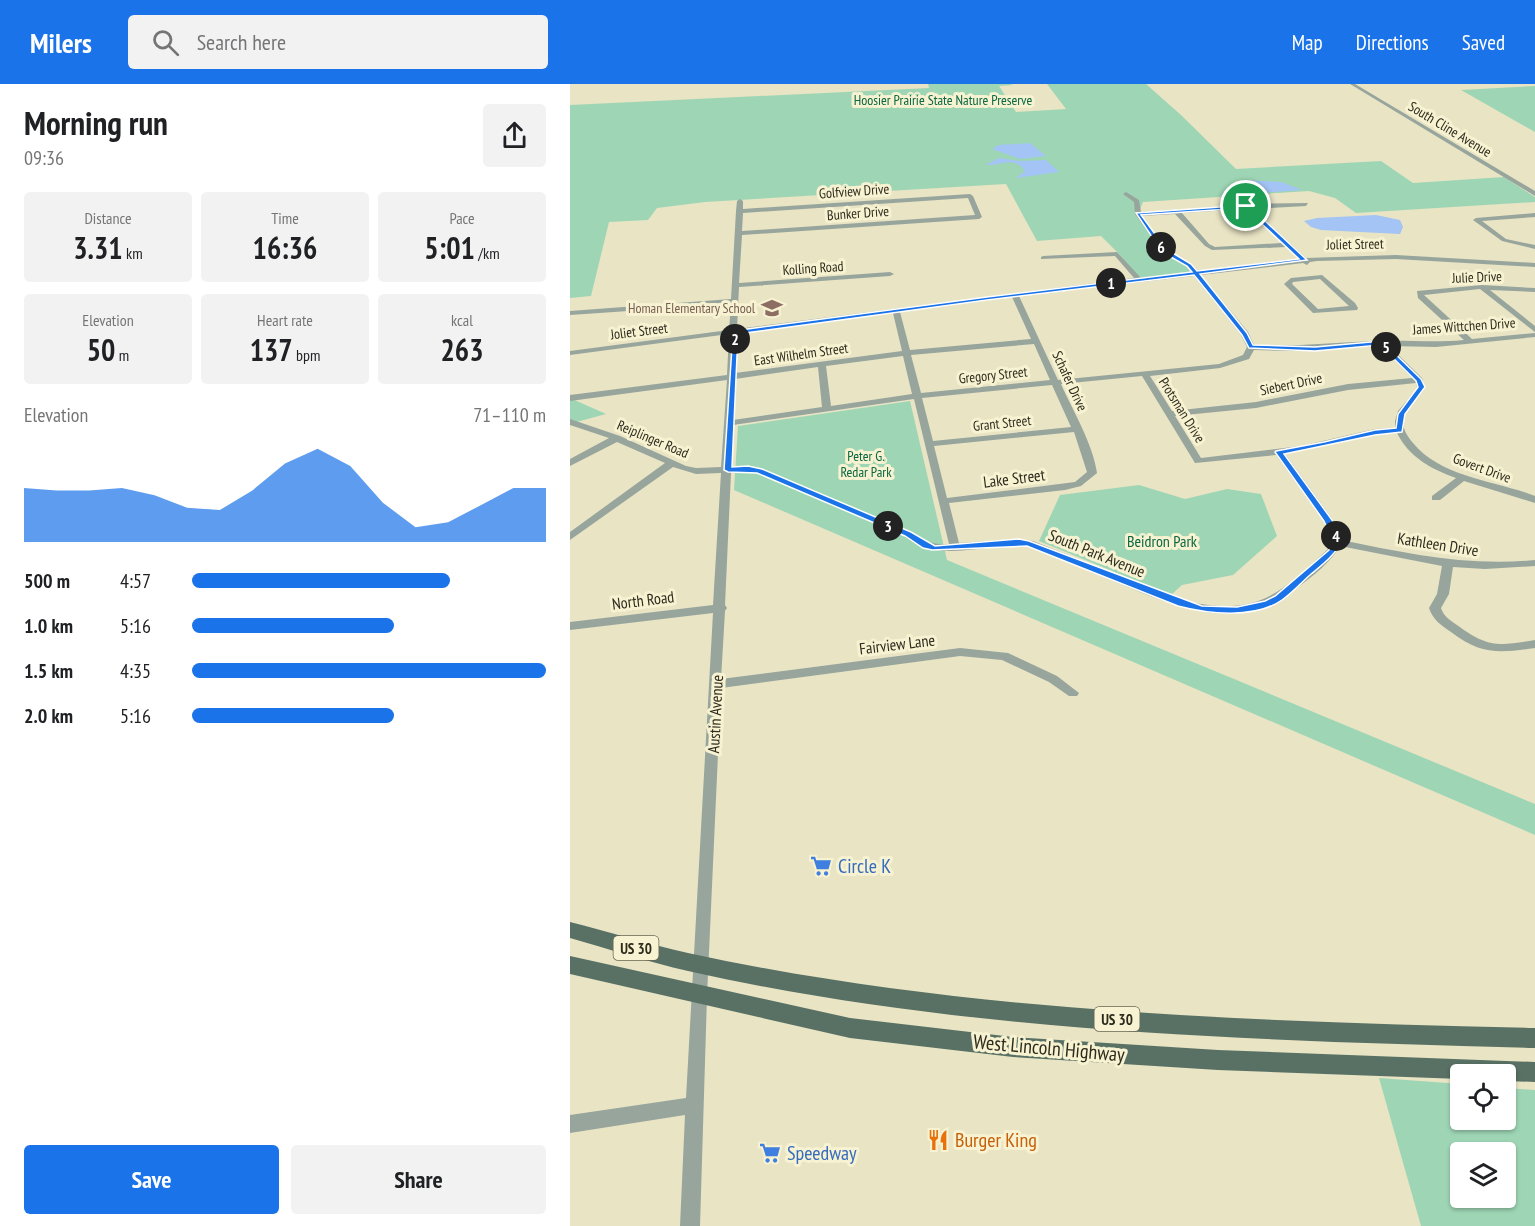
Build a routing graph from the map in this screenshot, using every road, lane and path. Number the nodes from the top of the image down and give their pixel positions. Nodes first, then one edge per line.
1 (1352, 84) edge
2 (1535, 194) edge
3 (1126, 195) dead end
4 (740, 201) dead end
5 (1306, 204) dead end
6 (1246, 206) junction
7 (739, 211) junction
8 (1176, 211) junction
9 (1138, 214) junction
10 (1534, 216) edge
11 (979, 217) joint
12 (739, 233) junction
13 (1285, 245) junction
14 (1535, 247) edge
15 (1043, 258) dead end
16 (1304, 260) junction
17 (1535, 265) edge
18 (1196, 273) junction
19 (890, 274) dead end
20 (1322, 277) junction
21 (1138, 280) junction
22 (737, 285) junction
23 (1482, 287) junction
24 (1535, 290) edge
25 (1015, 295) junction
26 (736, 301) junction
27 (896, 311) junction
28 (570, 313) edge
29 (1535, 330) edge
30 (735, 333) junction
31 (1535, 335) edge
32 (1036, 341) junction
33 (1470, 341) junction
34 (1382, 343) junction
35 (1251, 347) junction
36 (570, 353) edge
37 (908, 353) junction
38 (822, 364) junction
39 (1144, 374) junction
40 (733, 376) junction
41 (1419, 380) junction
42 (1055, 382) junction
43 (919, 396) junction
44 (570, 398) edge
45 (827, 409) junction
46 (1168, 414) junction
47 (570, 422) edge
48 (730, 423) junction
49 (1077, 429) junction
50 (1400, 430) junction
51 (617, 438) junction
52 (929, 444) junction
53 (1279, 452) junction
54 (673, 462) junction
55 (570, 463) edge
56 (728, 470) junction
57 (1462, 478) junction
58 (1086, 479) joint
59 (1436, 498) dead end
60 (1535, 500) edge
61 (944, 501) junction
62 (570, 537) edge
63 (1337, 542) junction
64 (955, 548) junction
65 (1535, 563) edge
66 (1448, 564) junction
67 (721, 608) junction
68 (570, 626) edge
69 (1535, 644) edge
70 (717, 684) junction
71 (1073, 693) dead end
72 (570, 930) edge
73 (570, 965) edge
74 (703, 965) junction
75 (699, 996) junction
76 (1535, 1038) edge
77 (1535, 1072) edge
78 (695, 1106) junction
79 (574, 1121) edge
80 (690, 1226) edge

1 - 2 street, South Cline Avenue
3 - 9 street
4 - 7 street, Austin Avenue
5 - 6 street
6 - 8 street
6 - 13 street
7 - 11 street, Golfview Drive
7 - 12 street, Austin Avenue
8 - 9 street
8 - 13 street
9 - 18 street
10 - 14 street
11 - 12 street, Bunker Drive
12 - 22 street, Austin Avenue
13 - 16 street
15 - 21 street
16 - 17 street, Joliet Street
16 - 18 street, Joliet Street
16 - 20 street
18 - 21 street, Joliet Street
18 - 35 street
19 - 22 street, Kolling Road
20 - 20 street
21 - 25 street, Joliet Street
22 - 26 street, Austin Avenue
23 - 24 street, Julie Drive
23 - 29 street
23 - 33 street, Julie Drive
25 - 27 street, Joliet Street
25 - 32 street, Schafer Drive
26 - 28 street
26 - 30 street, Austin Avenue
27 - 30 street, Joliet Street
27 - 37 street
30 - 36 street, Joliet Street
30 - 40 street, Austin Avenue
31 - 33 street, James Wittchen Drive
32 - 37 street, East Wilhelm Street
32 - 42 street, Schafer Drive
33 - 34 street, James Wittchen Drive
34 - 35 street, James Wittchen Drive
34 - 41 street
35 - 39 street, Gregory Street
37 - 38 street, East Wilhelm Street
37 - 43 street
38 - 40 street, East Wilhelm Street
38 - 45 street
39 - 42 street, Gregory Street
39 - 46 street, Protsman Drive
40 - 44 street, East Wilhelm Street
40 - 48 street, Austin Avenue
41 - 46 street, Siebert Drive
41 - 50 street
42 - 43 street, Gregory Street
42 - 49 street, Schafer Drive
43 - 45 street, Gregory Street
43 - 52 street
45 - 48 street, Gregory Street
46 - 53 street, Protsman Drive
47 - 51 street, Reiplinger Road
48 - 56 street, Austin Avenue
49 - 52 street, Grant Street
49 - 58 street, Schafer Drive
50 - 53 street
50 - 57 street, Govert Drive
51 - 54 street, Reiplinger Road
51 - 55 street
52 - 61 street
53 - 63 street
54 - 56 street, Reiplinger Road
54 - 62 street
56 - 64 street, Reiplinger Road
56 - 67 street, Austin Avenue
57 - 59 street
57 - 60 street, Govert Drive
58 - 61 street, Lake Street
61 - 64 street
63 - 64 street, South Park Avenue
63 - 66 street, Kathleen Drive
65 - 66 street, Kathleen Drive
66 - 69 street
67 - 68 street, North Road
67 - 70 street, Austin Avenue
70 - 71 street, Fairview Lane
70 - 74 street, Austin Avenue
72 - 74 main road, West Lincoln Highway / US 30
73 - 75 main road, West Lincoln Highway / US 30
74 - 75 street, Austin Avenue
74 - 76 main road, West Lincoln Highway / US 30
75 - 77 main road, West Lincoln Highway / US 30
75 - 78 street, Austin Avenue
78 - 79 street
78 - 80 street, Austin Avenue

